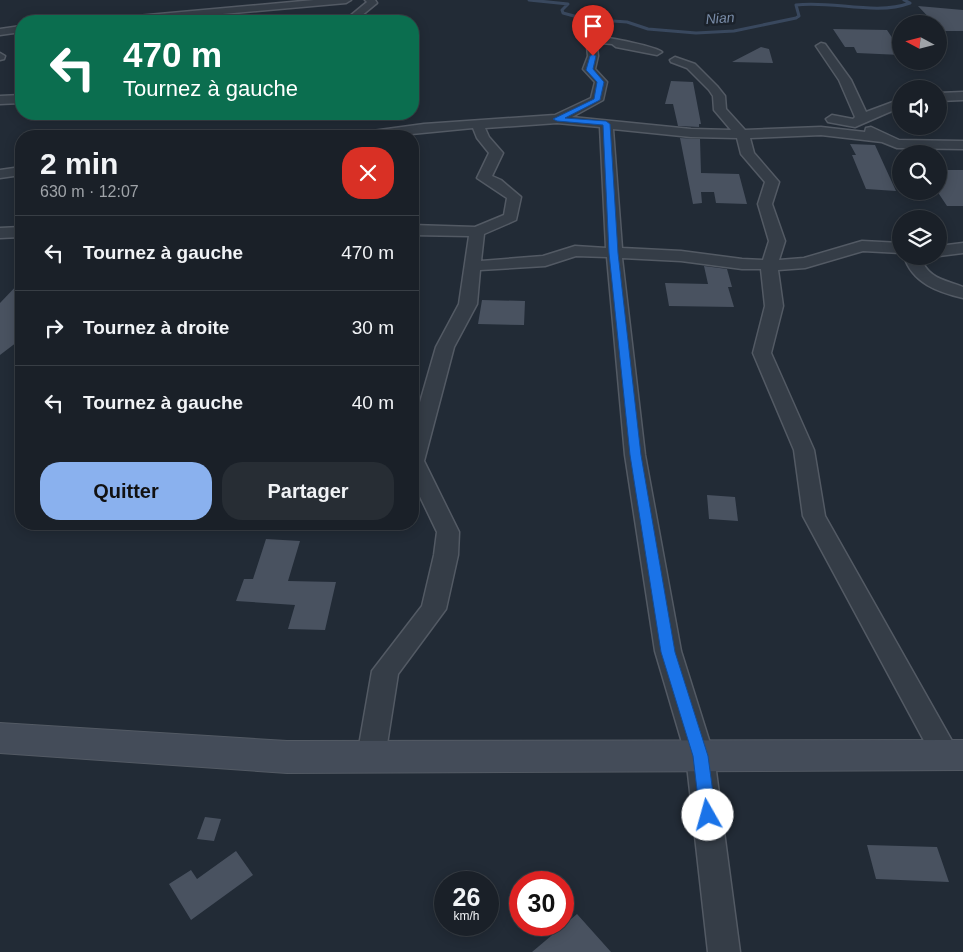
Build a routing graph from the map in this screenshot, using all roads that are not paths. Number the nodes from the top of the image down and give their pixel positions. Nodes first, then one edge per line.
1 (346, 0) edge
2 (370, 0) edge
3 (192, 14) edge
4 (357, 15) edge
5 (15, 31) edge
6 (0, 32) edge
7 (821, 46) dead end
8 (657, 52) dead end
9 (676, 60) dead end
10 (963, 96) edge
11 (947, 97) edge
12 (15, 99) edge
13 (0, 100) edge
14 (892, 106) edge
15 (823, 118) dead end
16 (557, 119) junction
17 (778, 120) dead end
18 (859, 120) junction
19 (477, 124) junction
20 (606, 124) junction
21 (409, 130) edge
22 (742, 134) junction
23 (884, 138) junction
24 (963, 145) edge
25 (15, 172) edge
26 (0, 174) edge
27 (419, 230) edge
28 (478, 232) junction
29 (15, 233) edge
30 (0, 234) edge
31 (892, 248) edge
32 (963, 248) edge
33 (947, 249) edge
34 (614, 253) junction
35 (769, 264) junction
36 (914, 265) edge
37 (473, 266) junction
38 (963, 293) edge
39 (419, 443) edge
40 (419, 471) edge
41 (0, 738) edge
42 (954, 755) edge
43 (700, 756) junction
44 (371, 757) junction
45 (724, 952) edge

1 - 3 street
2 - 4 street
5 - 6 street
7 - 18 street
8 - 16 street
9 - 22 street
10 - 11 street
12 - 13 street
14 - 18 street
15 - 18 street
16 - 19 street
16 - 20 street
17 - 22 street
18 - 23 street
19 - 21 street
19 - 28 street
20 - 22 street
20 - 34 street
22 - 23 street
22 - 35 street
23 - 24 street
25 - 26 street
27 - 28 street
28 - 37 street
29 - 30 street
31 - 35 street
32 - 33 street
34 - 35 street
34 - 37 street
34 - 43 street
35 - 42 street
36 - 38 street
37 - 39 street
40 - 44 street
41 - 44 main road
42 - 43 main road
43 - 44 main road
43 - 45 street

